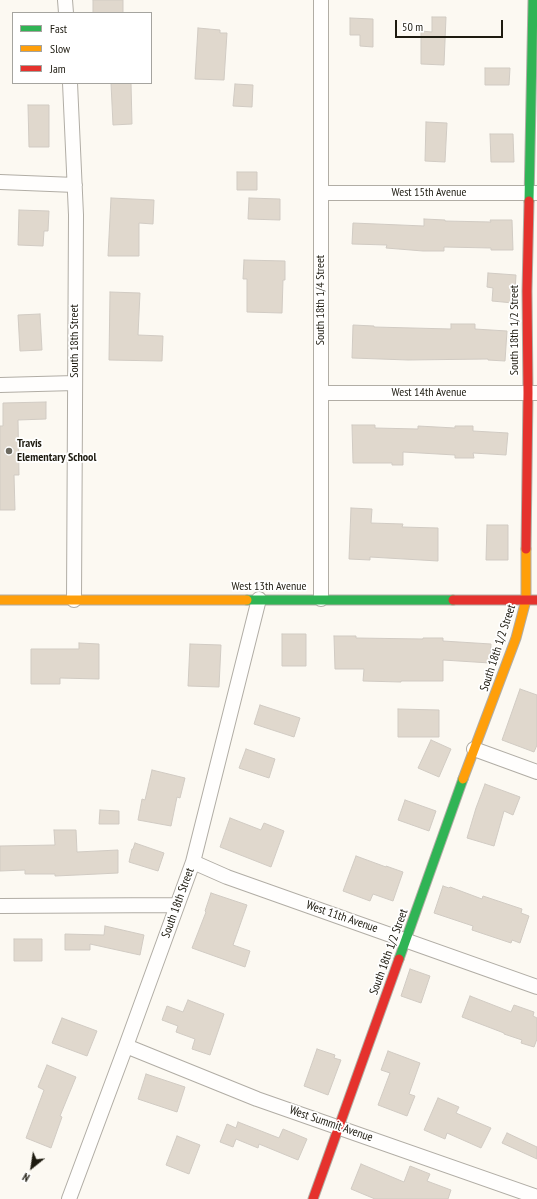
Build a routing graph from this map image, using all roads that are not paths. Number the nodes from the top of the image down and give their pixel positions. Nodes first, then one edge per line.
1 (66, 0) edge
2 (321, 0) edge
3 (533, 0) edge
4 (66, 12) edge
5 (70, 84) edge
6 (0, 182) edge
7 (74, 184) junction
8 (322, 192) junction
9 (533, 193) edge
10 (75, 383) junction
11 (0, 385) edge
12 (322, 393) junction
13 (532, 393) edge
14 (259, 599) junction
15 (321, 599) junction
16 (0, 600) edge
17 (74, 600) junction
18 (526, 600) junction
19 (537, 600) edge
20 (474, 749) junction
21 (537, 772) edge
22 (193, 862) junction
23 (177, 905) junction
24 (0, 906) edge
25 (406, 940) junction
26 (537, 987) edge
27 (126, 1046) junction
28 (338, 1127) junction
29 (537, 1197) edge
30 (69, 1199) edge
31 (313, 1199) edge

1 - 4 street
2 - 8 street, South 18th 1/4 Street
3 - 9 street, South 18th 1/2 Street
5 - 7 street, South 18th Street
6 - 7 street
7 - 10 street, South 18th Street
8 - 9 street, West 15th Avenue
8 - 12 street, South 18th 1/4 Street
9 - 13 street, South 18th 1/2 Street
10 - 11 street
10 - 17 street, South 18th Street
12 - 13 street, West 14th Avenue
12 - 15 street, South 18th 1/4 Street
13 - 18 street, South 18th 1/2 Street
14 - 15 street, West 13th Avenue
14 - 17 street, West 13th Avenue
14 - 22 street, South 18th Street
15 - 18 street, West 13th Avenue
16 - 17 street, West 13th Avenue
18 - 19 street, West 13th Avenue
18 - 20 street, South 18th 1/2 Street
20 - 21 street
20 - 25 street, South 18th 1/2 Street
22 - 23 street, South 18th Street
22 - 25 street, West 11th Avenue
23 - 24 street
23 - 27 street, South 18th Street
25 - 26 street, West 11th Avenue
25 - 28 street, South 18th 1/2 Street
27 - 28 street, West Summit Avenue
27 - 30 street, South 18th Street
28 - 29 street, West Summit Avenue
28 - 31 street, South 18th 1/2 Street

